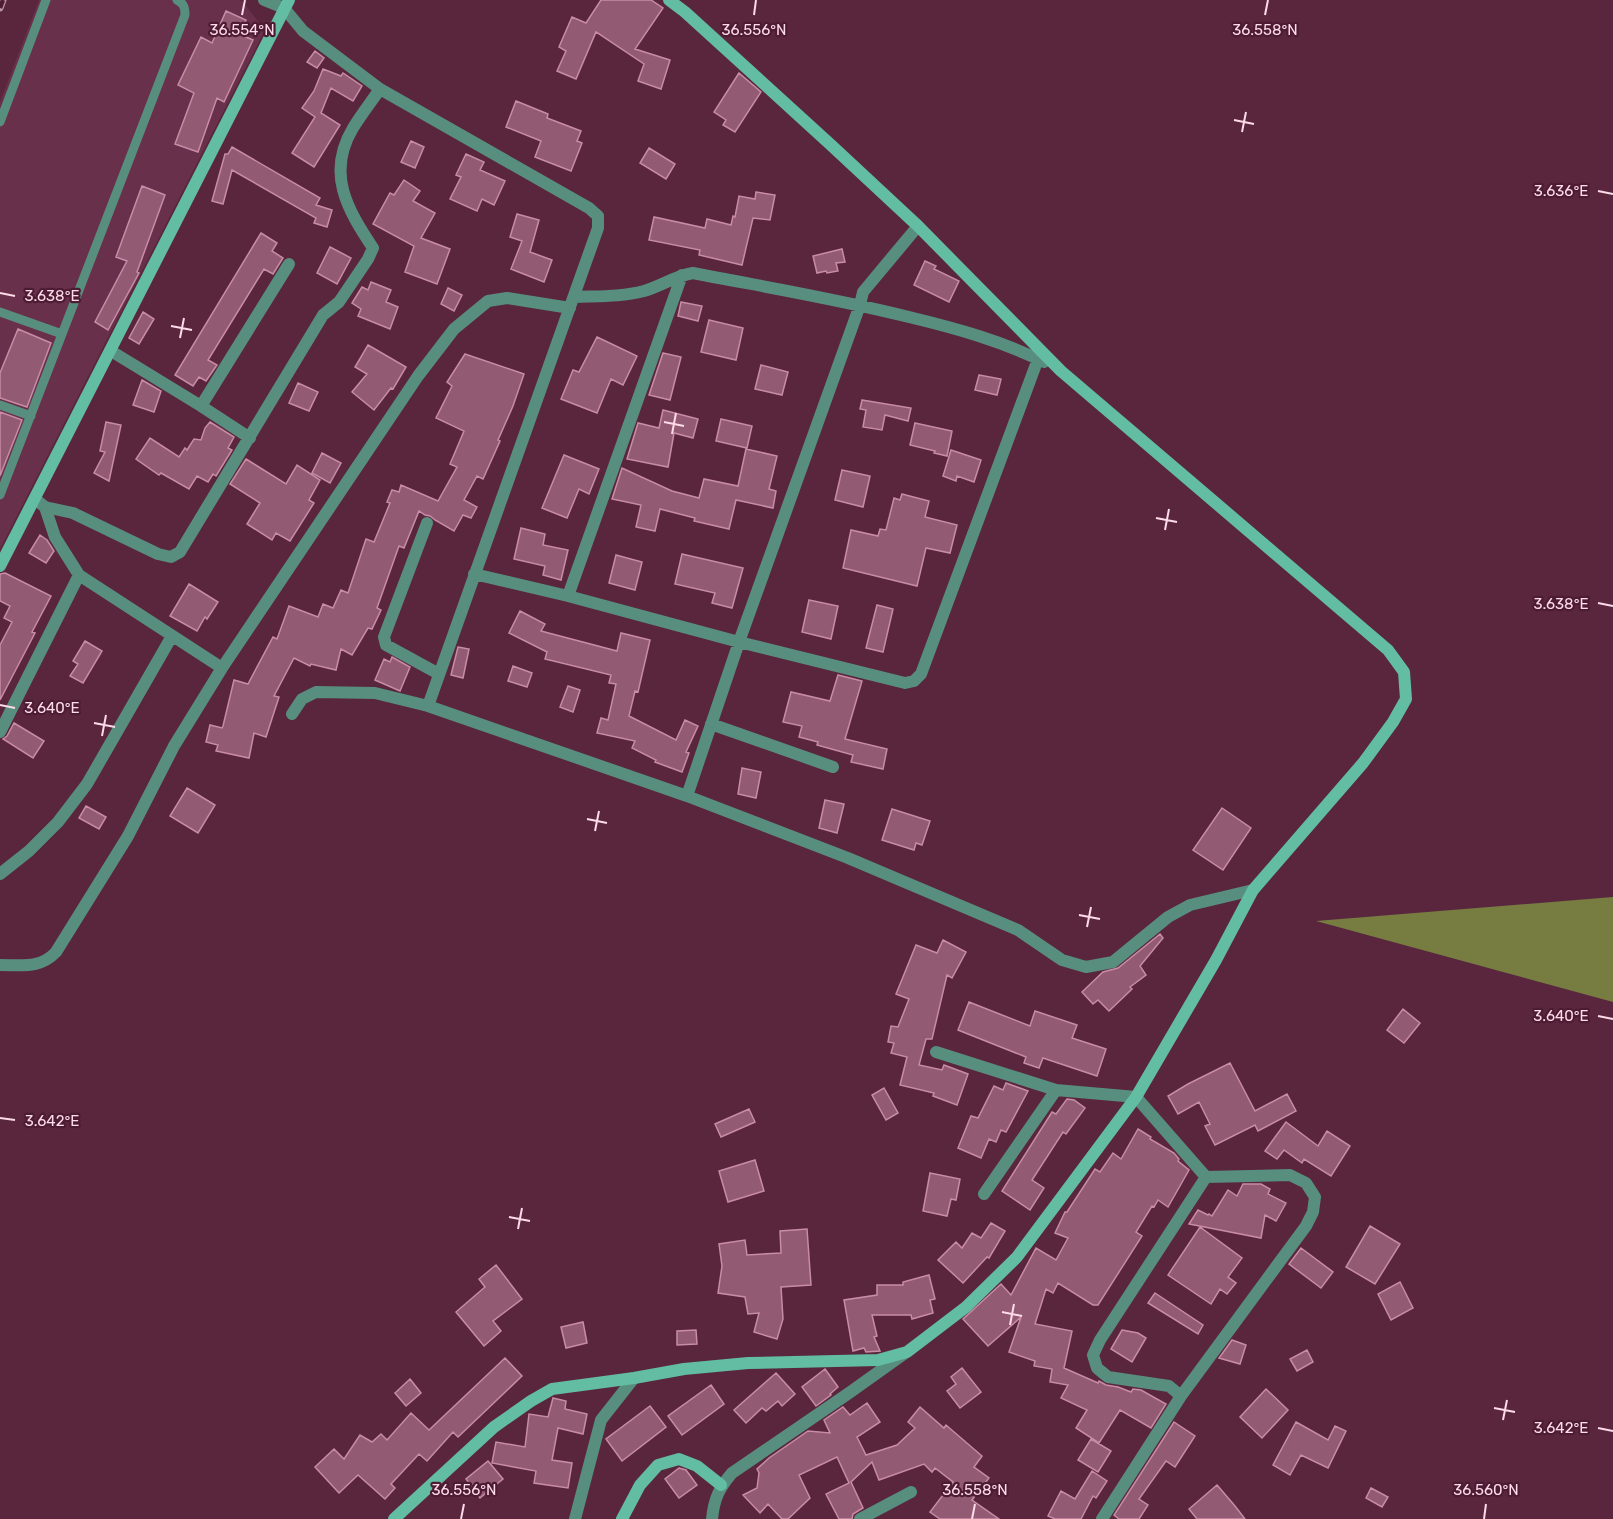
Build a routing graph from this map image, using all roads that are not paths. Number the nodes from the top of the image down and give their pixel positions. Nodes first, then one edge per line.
1 (46, 0) edge
2 (177, 0) edge
3 (264, 0) edge
4 (669, 0) edge
5 (287, 4) edge
6 (380, 89) junction
7 (0, 122) edge
8 (918, 226) junction
9 (289, 264) dead end
10 (682, 275) junction
11 (572, 303) junction
12 (860, 305) junction
13 (0, 312) edge
14 (62, 334) junction
15 (111, 351) junction
16 (1038, 359) junction
17 (1061, 371) junction
18 (0, 405) edge
19 (201, 406) junction
20 (30, 416) junction
21 (250, 438) junction
22 (0, 495) edge
23 (40, 503) junction
24 (427, 523) dead end
25 (0, 566) edge
26 (474, 574) junction
27 (79, 575) junction
28 (568, 596) junction
29 (172, 636) junction
30 (739, 642) junction
31 (222, 668) junction
32 (439, 674) junction
33 (428, 706) junction
34 (292, 714) dead end
35 (711, 724) junction
36 (0, 732) edge
37 (833, 767) dead end
38 (687, 796) junction
39 (0, 874) edge
40 (1253, 890) junction
41 (0, 965) edge
42 (936, 1052) dead end
43 (1056, 1090) junction
44 (1136, 1097) junction
45 (1206, 1178) junction
46 (984, 1194) dead end
47 (907, 1352) junction
48 (634, 1378) junction
49 (1181, 1396) junction
50 (721, 1485) junction
51 (910, 1492) dead end
52 (394, 1519) edge
53 (574, 1519) edge
54 (622, 1519) edge
55 (711, 1519) edge
56 (861, 1519) edge
57 (1102, 1519) edge

1 - 7 lane
2 - 14 lane
3 - 5 street
4 - 8 street
5 - 6 street
5 - 15 street
6 - 11 street
6 - 21 street
8 - 12 street
8 - 17 street
9 - 19 street
10 - 11 street
10 - 12 street
10 - 28 street
11 - 26 street
11 - 31 street
12 - 16 street
12 - 30 street
13 - 14 lane
14 - 20 lane
15 - 19 street
15 - 23 street
16 - 17 street
16 - 30 street
17 - 40 street
18 - 20 lane
19 - 21 street
20 - 22 lane
21 - 23 street
23 - 25 street
23 - 27 street
24 - 32 street
26 - 28 street
26 - 32 street
27 - 29 street
27 - 36 street
28 - 30 street
29 - 31 street
29 - 39 street
30 - 35 street
31 - 41 street
32 - 33 street
33 - 34 street
33 - 38 street
35 - 37 street
35 - 38 street
38 - 40 street
40 - 44 street
42 - 43 street
43 - 44 street
43 - 46 street
44 - 45 street
44 - 47 street
45 - 49 street
45 - 49 street
47 - 48 street
47 - 50 street
48 - 52 street
48 - 53 street
49 - 57 street
50 - 54 street
50 - 55 street
51 - 56 street

